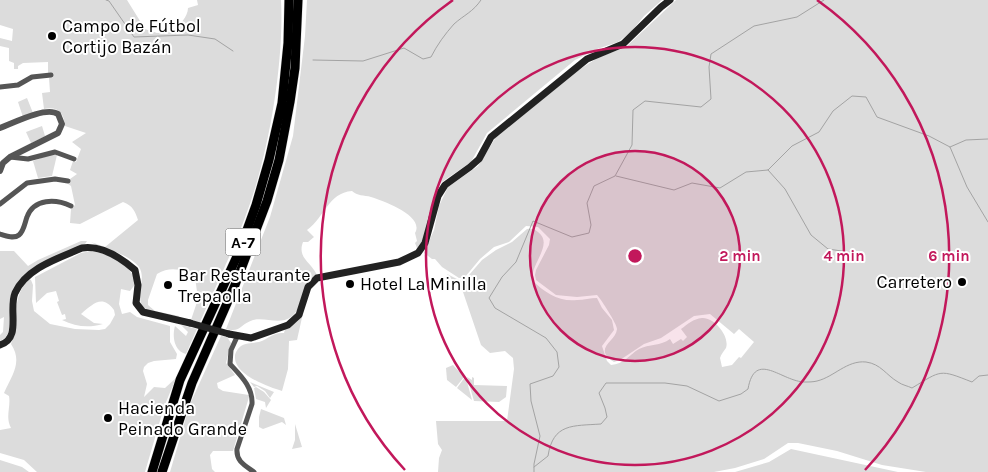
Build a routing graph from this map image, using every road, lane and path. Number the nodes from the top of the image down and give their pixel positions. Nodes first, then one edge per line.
1 (289, 0) edge
2 (298, 0) edge
3 (670, 0) edge
4 (50, 75) dead end
5 (0, 87) edge
6 (0, 128) edge
7 (10, 157) junction
8 (74, 160) dead end
9 (0, 172) edge
10 (68, 181) dead end
11 (0, 204) edge
12 (71, 206) dead end
13 (0, 234) edge
14 (237, 337) junction
15 (0, 345) edge
16 (152, 472) edge
17 (162, 472) edge
18 (254, 472) edge

1 - 16 highway, A-7
2 - 17 highway, A-7
3 - 14 main road
4 - 5 street
6 - 7 street
7 - 8 street
7 - 9 street
10 - 11 street
12 - 13 street
14 - 15 main road, bridge
14 - 18 street

